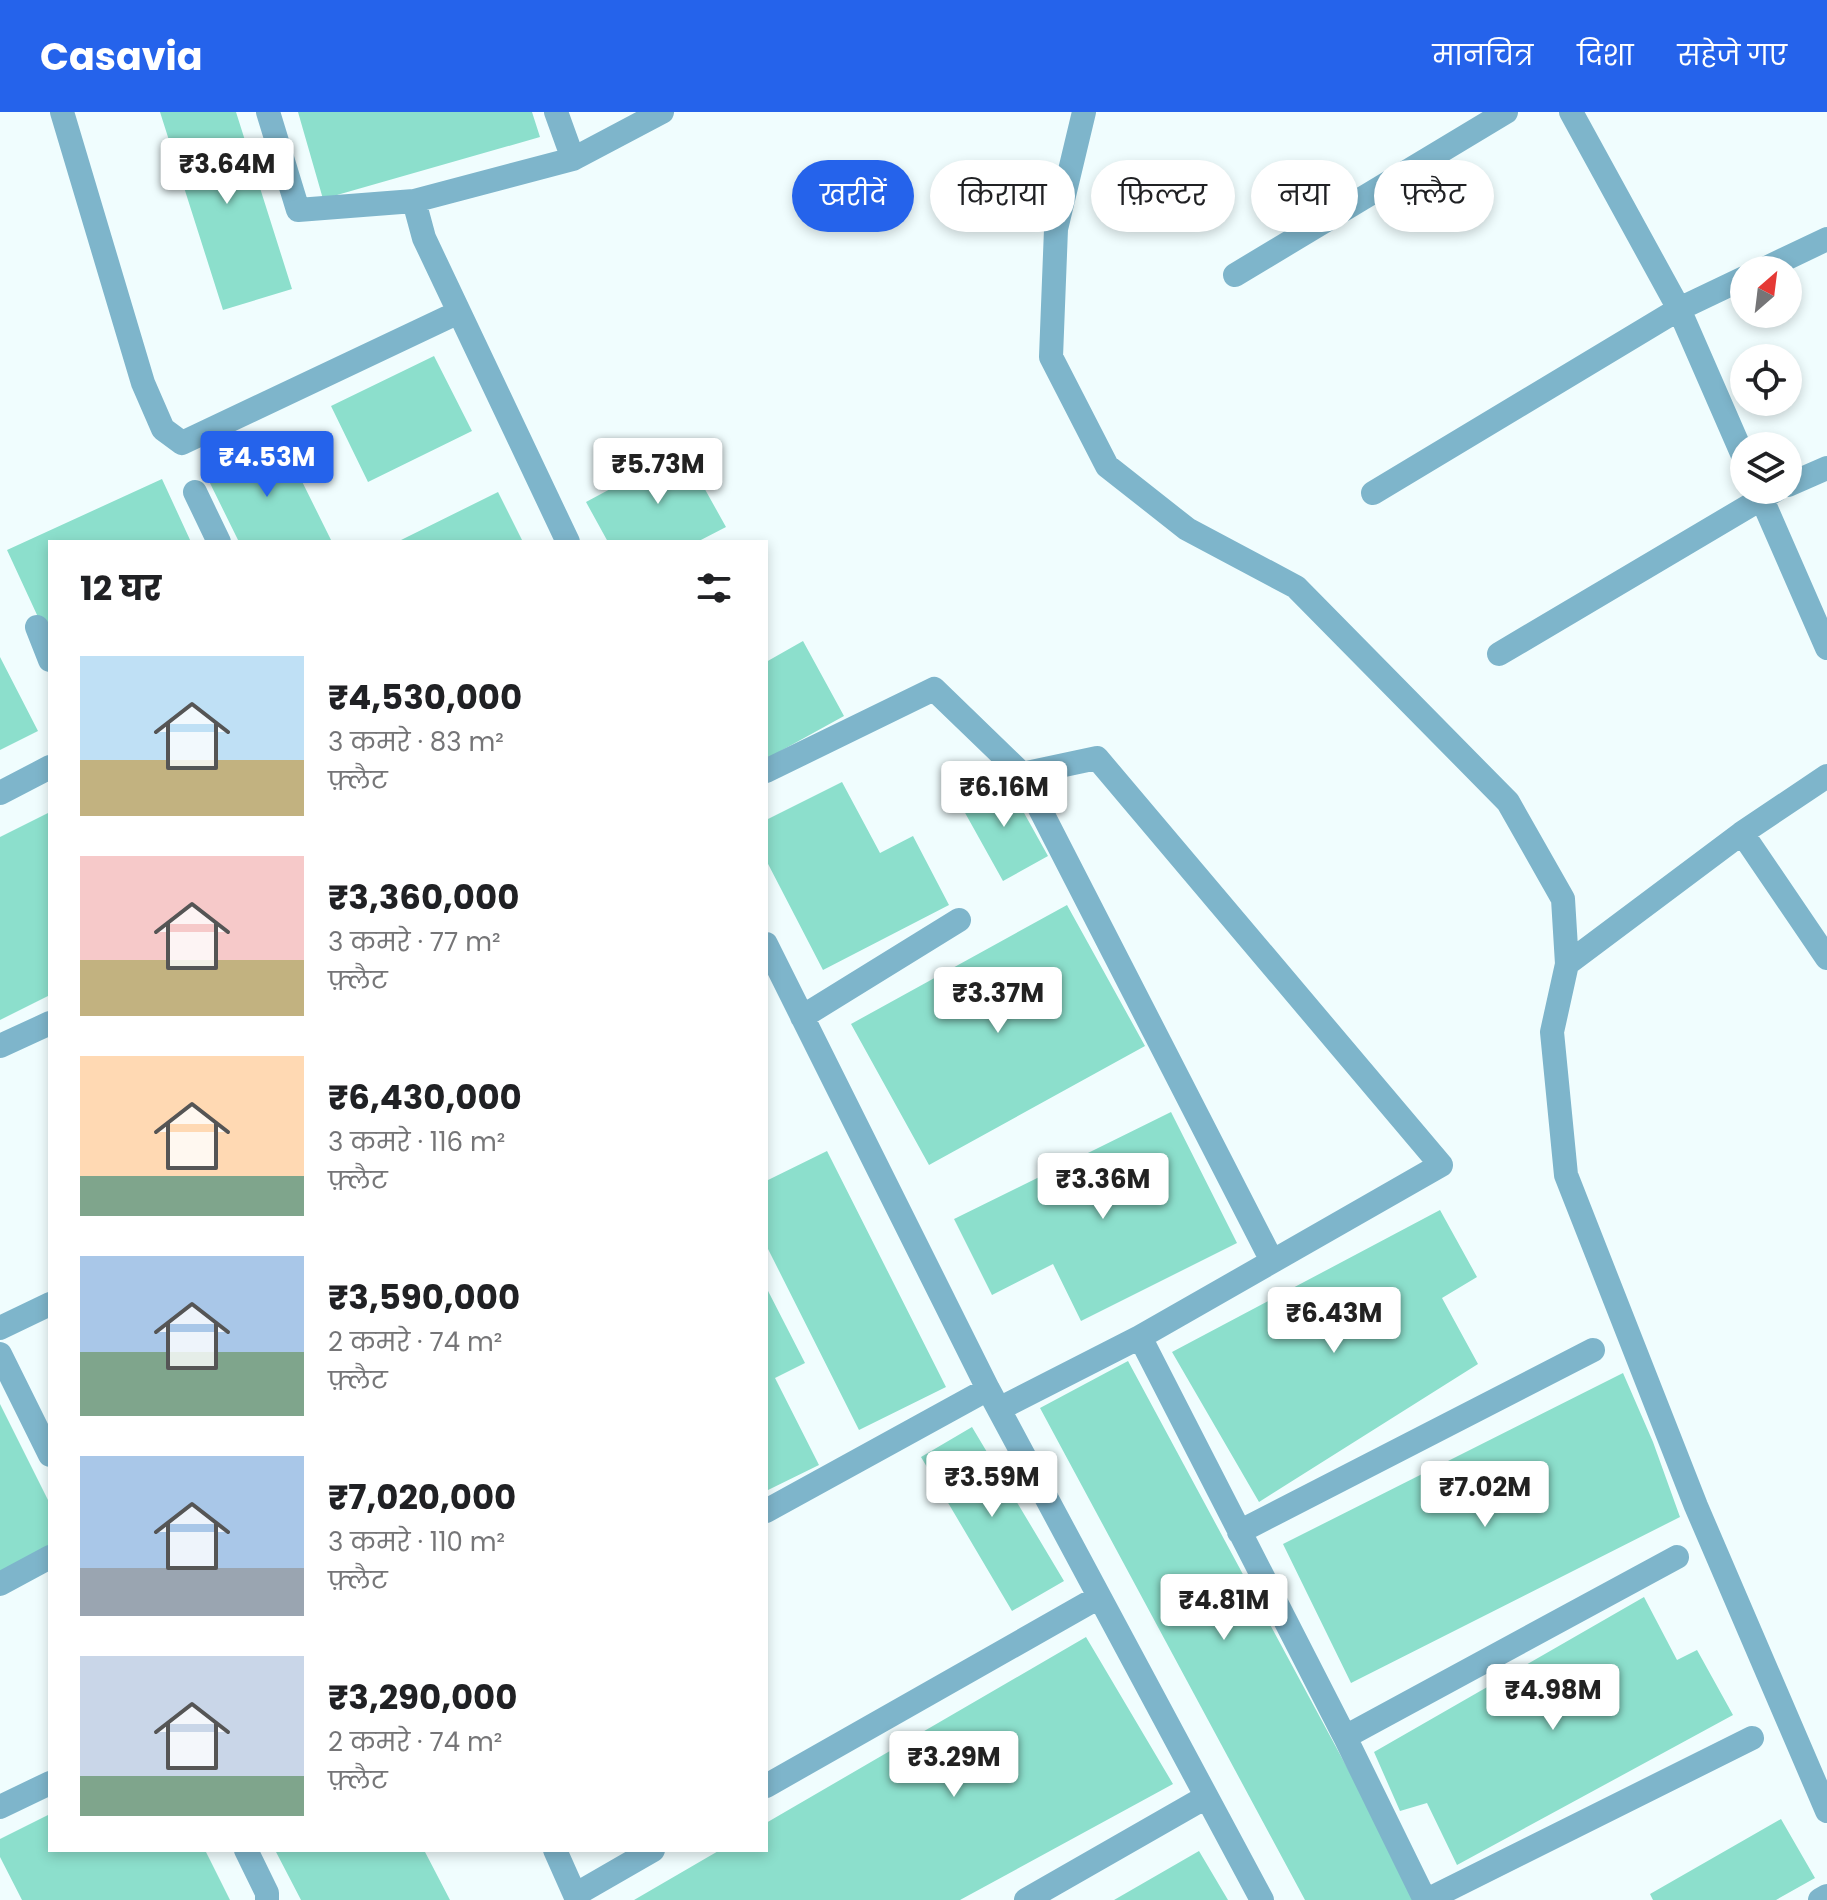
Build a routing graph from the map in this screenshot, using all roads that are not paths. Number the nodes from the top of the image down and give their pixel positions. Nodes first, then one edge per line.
1 (62, 112) edge
2 (268, 112) edge
3 (556, 112) edge
4 (662, 112) edge
5 (1084, 112) edge
6 (1506, 112) edge
7 (1571, 112) edge
8 (573, 159) junction
9 (414, 201) junction
10 (1827, 239) edge
11 (1791, 256) edge
12 (1235, 275) dead end
13 (1730, 285) edge
14 (1679, 309) junction
15 (459, 312) junction
16 (1733, 432) edge
17 (1827, 468) edge
18 (1802, 479) edge
19 (195, 492) dead end
20 (1373, 493) dead end
21 (1745, 504) edge
22 (1770, 504) edge
23 (218, 540) edge
24 (567, 540) edge
25 (37, 627) dead end
26 (1827, 648) edge
27 (1499, 654) dead end
28 (48, 655) edge
29 (48, 768) edge
30 (768, 770) edge
31 (1022, 774) junction
32 (1827, 776) edge
33 (0, 793) edge
34 (1742, 833) junction
35 (959, 920) dead end
36 (768, 948) edge
37 (1827, 958) edge
38 (1567, 964) junction
39 (802, 1017) junction
40 (48, 1024) edge
41 (0, 1046) edge
42 (1272, 1261) junction
43 (48, 1305) edge
44 (0, 1328) edge
45 (1140, 1337) junction
46 (1593, 1350) dead end
47 (0, 1354) edge
48 (994, 1399) junction
49 (48, 1451) edge
50 (768, 1510) edge
51 (1239, 1532) junction
52 (1677, 1557) dead end
53 (48, 1558) edge
54 (0, 1584) edge
55 (1099, 1597) junction
56 (1345, 1737) junction
57 (1752, 1738) dead end
58 (48, 1784) edge
59 (768, 1785) edge
60 (1206, 1797) junction
61 (0, 1807) edge
62 (1827, 1811) edge
63 (247, 1852) edge
64 (556, 1852) edge
65 (650, 1852) edge
66 (1827, 1896) edge
67 (576, 1897) edge
68 (267, 1900) edge
69 (1026, 1900) edge
70 (1262, 1900) edge
71 (1426, 1900) edge
72 (1820, 1900) edge

1 - 15 street
2 - 9 street
3 - 8 street
4 - 8 street
5 - 38 street
6 - 12 street
7 - 14 street
8 - 9 street
9 - 15 street
10 - 11 street
13 - 14 street
14 - 16 street
14 - 20 street
15 - 24 street
17 - 18 street
19 - 23 street
21 - 27 street
22 - 26 street
25 - 28 street
29 - 33 street
30 - 31 street
31 - 42 street
31 - 42 street
32 - 34 street
34 - 37 street
34 - 38 street
35 - 39 street
36 - 39 street
38 - 62 street
39 - 48 street
40 - 41 street
42 - 45 street
43 - 44 street
45 - 48 street
45 - 51 street
46 - 51 street
47 - 49 street
48 - 50 street
48 - 55 street
51 - 56 street
52 - 56 street
53 - 54 street
55 - 59 street
55 - 60 street
56 - 71 street
57 - 71 street
58 - 61 street
60 - 69 street
60 - 70 street
63 - 68 street
64 - 67 street
65 - 67 street
66 - 72 street

